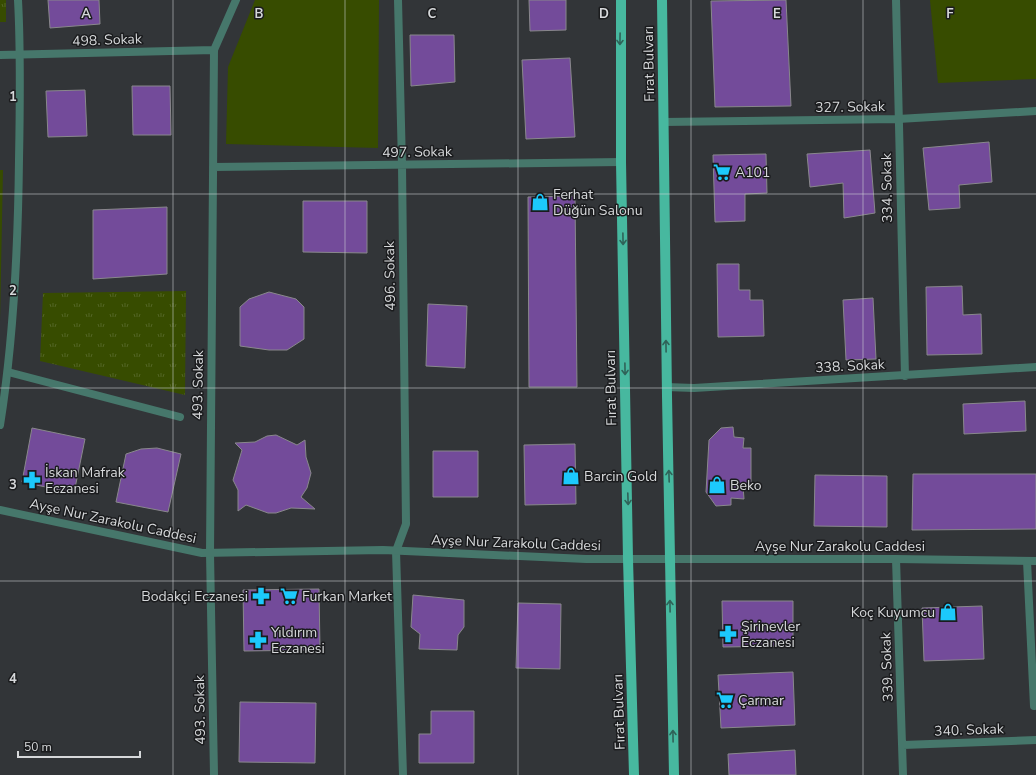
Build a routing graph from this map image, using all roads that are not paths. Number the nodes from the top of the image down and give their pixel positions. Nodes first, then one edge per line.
1 (18, 0) edge
2 (236, 0) edge
3 (398, 0) edge
4 (621, 0) edge
5 (662, 0) edge
6 (896, 0) edge
7 (214, 50) junction
8 (0, 55) edge
9 (21, 55) junction
10 (1036, 111) edge
11 (898, 119) junction
12 (663, 122) junction
13 (621, 162) junction
14 (402, 165) junction
15 (213, 168) junction
16 (1036, 368) edge
17 (8, 372) junction
18 (905, 376) junction
19 (666, 387) junction
20 (180, 417) dead end
21 (0, 426) edge
22 (0, 510) edge
23 (396, 551) junction
24 (210, 553) junction
25 (669, 558) junction
26 (628, 559) junction
27 (896, 559) junction
28 (1027, 561) junction
29 (1036, 561) edge
30 (1034, 706) dead end
31 (1036, 740) edge
32 (903, 745) junction
33 (214, 775) edge
34 (403, 775) edge
35 (634, 775) edge
36 (674, 775) edge
37 (903, 775) edge

1 - 9 street
2 - 7 street, 493. Sokak
3 - 14 street, 496. Sokak
4 -> 13 main road, Fırat Bulvarı
5 - 12 main road, Fırat Bulvarı
6 - 11 street, 334. Sokak
7 - 9 street, 498. Sokak
7 - 15 street, 493. Sokak
8 - 9 street, 498. Sokak
9 - 17 street
10 - 11 street, 327. Sokak
11 - 12 street, 327. Sokak
11 - 18 street, 334. Sokak
19 -> 12 main road, Fırat Bulvarı
13 - 14 street, 497. Sokak
13 -> 26 main road, Fırat Bulvarı
14 - 15 street, 497. Sokak
14 - 23 street, 496. Sokak
15 - 24 street, 493. Sokak
16 - 18 street, 338. Sokak
17 - 20 street
17 - 21 street
18 - 19 street, 338. Sokak
25 -> 19 main road, Fırat Bulvarı
22 - 24 street, Ayşe Nur Zarakolu Caddesi
23 - 24 street, Ayşe Nur Zarakolu Caddesi
23 - 26 street, Ayşe Nur Zarakolu Caddesi
23 - 34 street
24 - 33 street, 493. Sokak
25 - 26 street, Ayşe Nur Zarakolu Caddesi
25 - 27 street, Ayşe Nur Zarakolu Caddesi
36 -> 25 main road, Fırat Bulvarı
26 - 35 main road, Fırat Bulvarı
27 - 28 street, Ayşe Nur Zarakolu Caddesi
27 - 32 street, 339. Sokak
28 - 29 street, Ayşe Nur Zarakolu Caddesi
28 - 30 street
31 - 32 street, 340. Sokak
32 - 37 street, 339. Sokak

